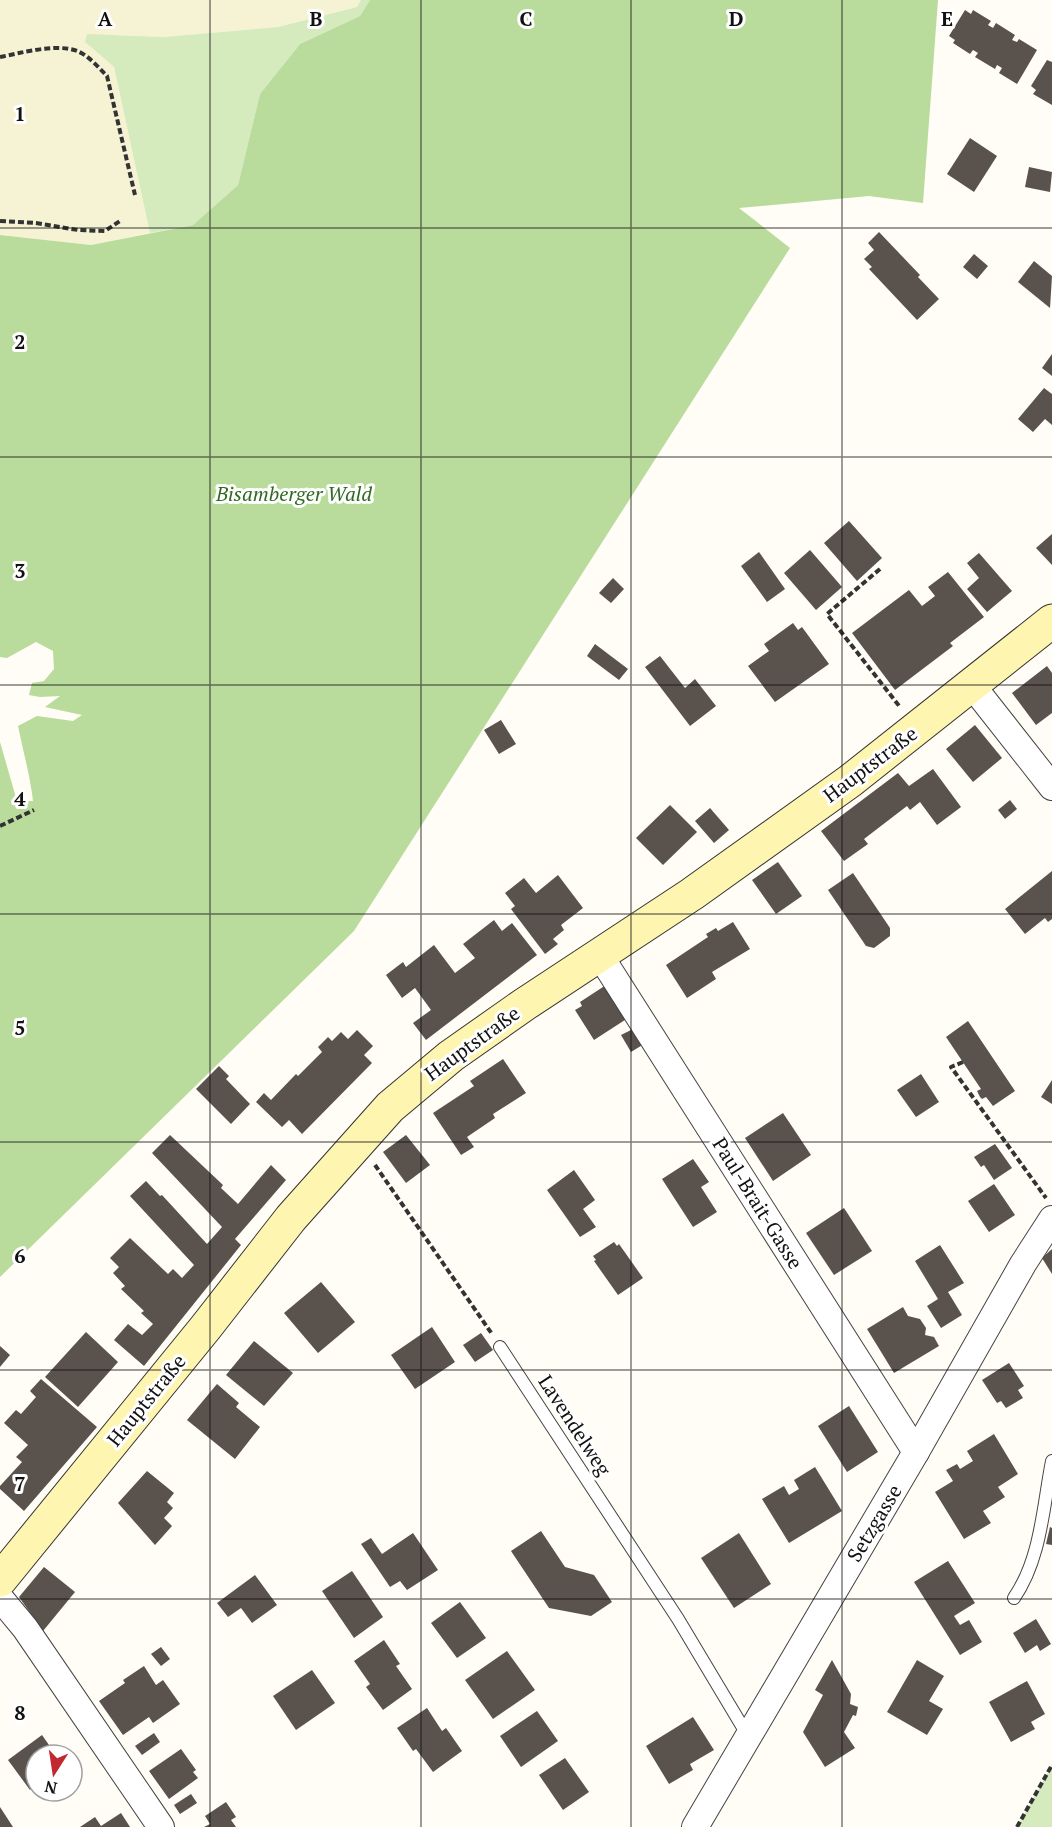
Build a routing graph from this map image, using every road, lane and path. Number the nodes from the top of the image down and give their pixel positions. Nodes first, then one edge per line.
1 (0, 57) edge
2 (135, 195) dead end
3 (0, 221) edge
4 (120, 221) dead end
5 (880, 569) dead end
6 (1052, 621) edge
7 (971, 684) junction
8 (917, 728) junction
9 (1052, 787) edge
10 (34, 810) dead end
11 (0, 826) edge
12 (599, 954) junction
13 (963, 1062) dead end
14 (980, 1097) dead end
15 (976, 1101) junction
16 (357, 1142) junction
17 (1050, 1210) edge
18 (500, 1347) joint
19 (916, 1452) junction
20 (1052, 1461) edge
21 (0, 1580) edge
22 (0, 1598) edge
23 (1014, 1598) dead end
24 (748, 1736) junction
25 (1052, 1765) edge
26 (161, 1827) edge
27 (695, 1827) edge
28 (1017, 1827) edge

1 - 2 path
3 - 4 path
5 - 8 path
6 - 7 main road, Hauptstraße
7 - 8 main road, Hauptstraße
7 - 9 street
8 - 12 main road, Hauptstraße
10 - 11 path
12 - 16 main road, Hauptstraße
12 - 19 street, Paul-Brait-Gasse
13 - 15 path
14 - 15 path
15 - 17 path
16 - 18 path
16 - 21 main road, Hauptstraße
17 - 19 street, Setzgasse
18 - 24 lane, Lavendelweg
19 - 24 street, Setzgasse
20 - 23 lane
22 - 26 street
24 - 27 street, Setzgasse
25 - 28 path

